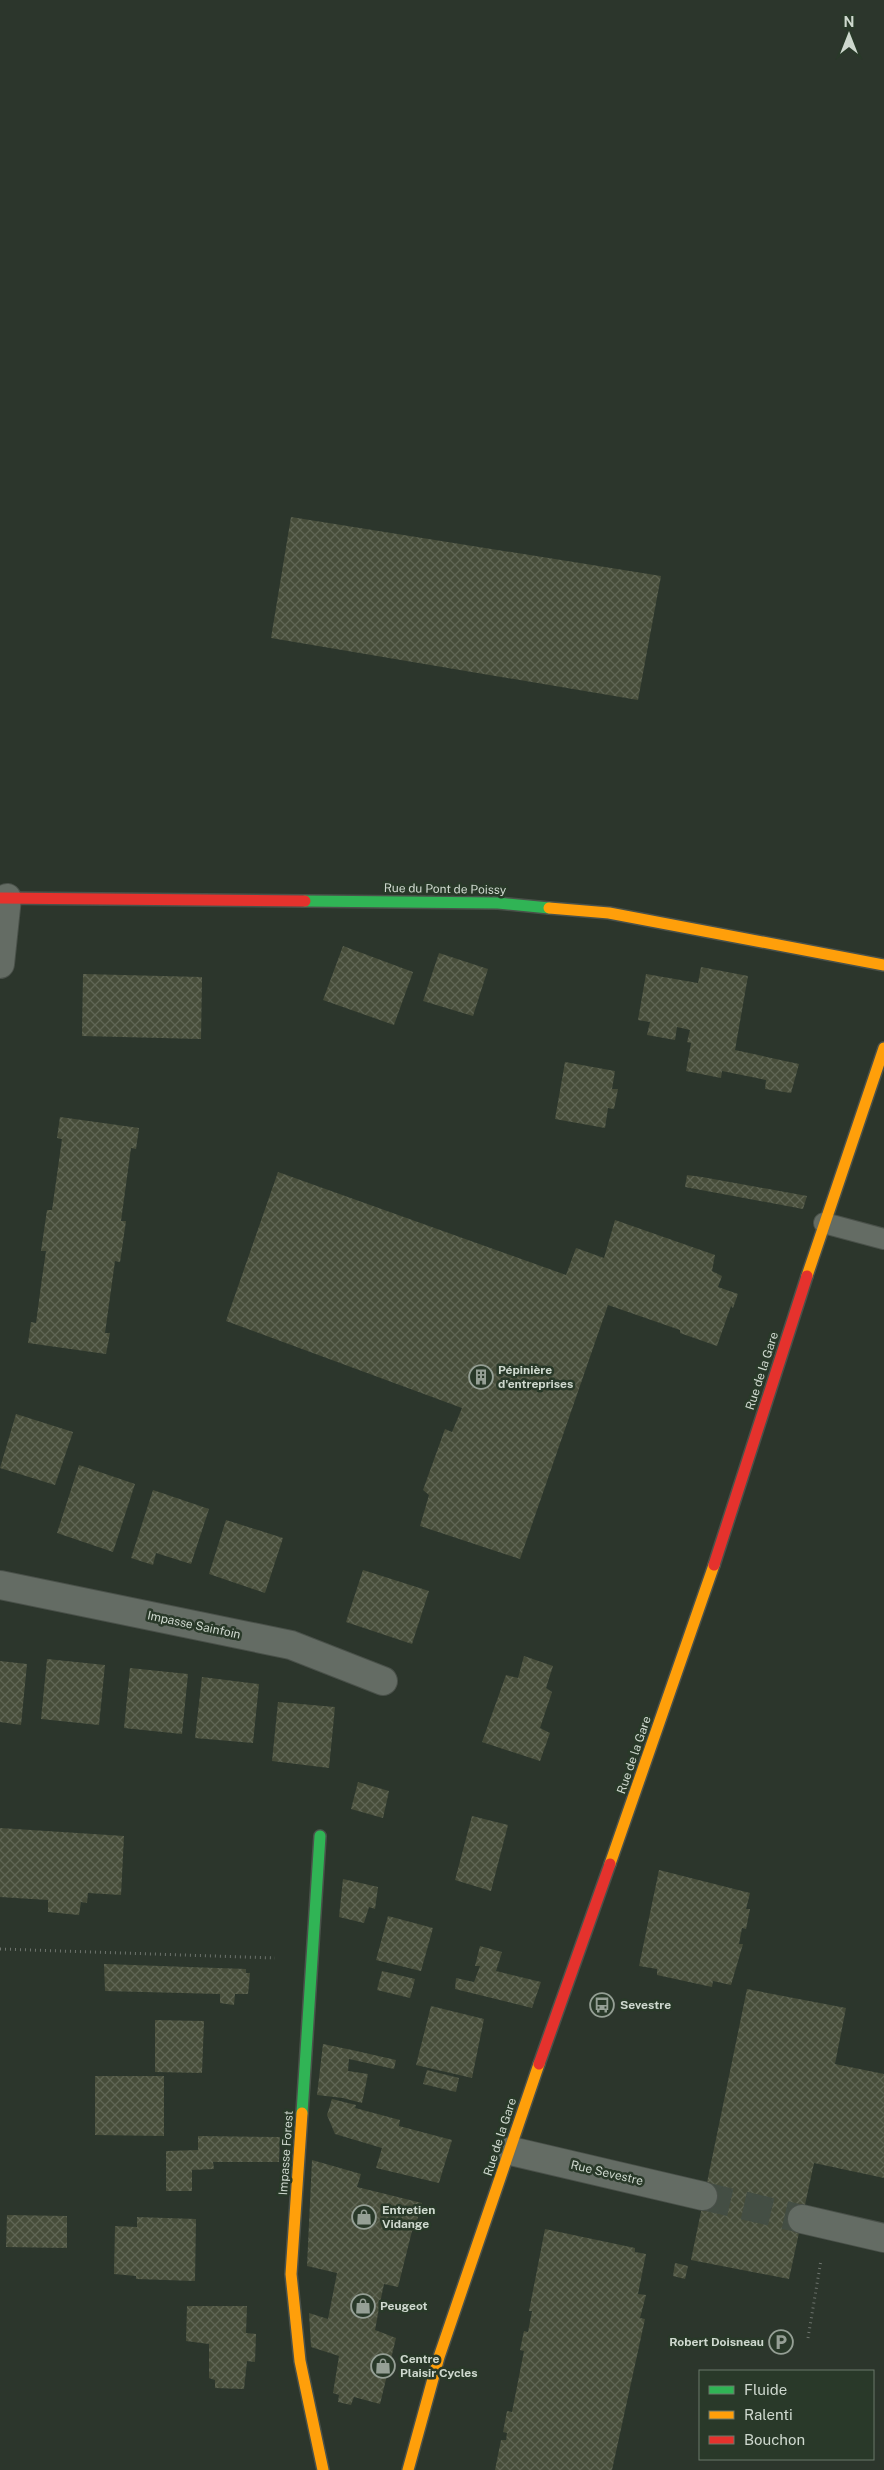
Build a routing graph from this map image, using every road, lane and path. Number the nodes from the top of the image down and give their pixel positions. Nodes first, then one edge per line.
1 (4, 898) edge
2 (0, 964) edge
3 (884, 965) edge
4 (884, 1048) edge
5 (824, 1224) junction
6 (884, 1239) edge
7 (0, 1585) edge
8 (383, 1681) dead end
9 (320, 1836) dead end
10 (0, 1948) edge
11 (313, 1956) junction
12 (511, 2151) junction
13 (703, 2196) tunnel mouth
14 (802, 2219) tunnel mouth
15 (828, 2225) junction
16 (884, 2238) edge
17 (808, 2338) dead end
18 (323, 2470) edge
19 (408, 2470) edge

1 - 2 street
1 - 3 street, Rue du Pont de Poissy
4 - 5 street, Rue de la Gare
5 - 6 lane
5 - 12 street, Rue de la Gare
7 - 8 street, Impasse Sainfoin
9 - 11 street, Impasse Forest
10 - 11 path
11 - 18 street, Impasse Forest
12 - 13 street, Rue Sevestre
12 - 19 street, Rue de la Gare
14 - 15 street
15 - 16 street
15 - 17 path

